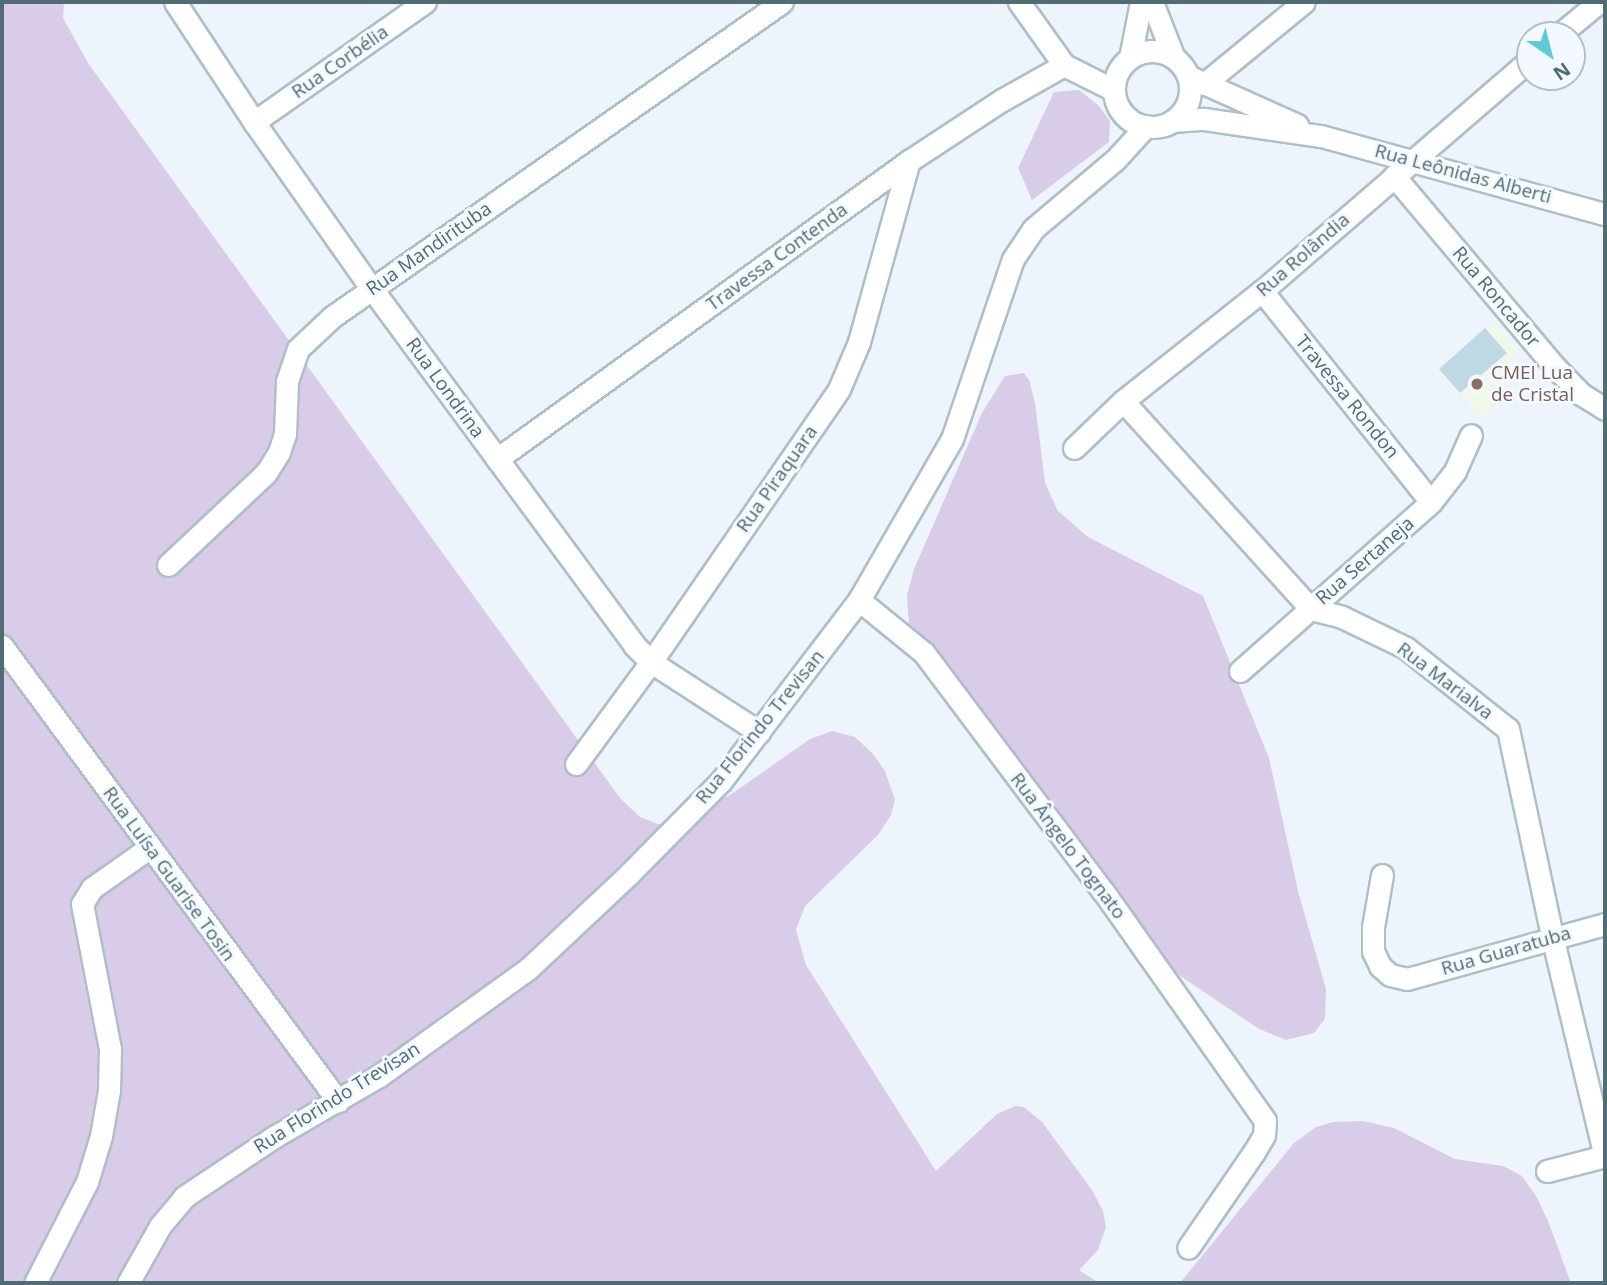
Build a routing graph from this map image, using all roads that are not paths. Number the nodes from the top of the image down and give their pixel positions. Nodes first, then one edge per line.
1 (175, 2) edge
2 (782, 2) edge
3 (1018, 2) edge
4 (1141, 2) edge
5 (1152, 2) edge
6 (1304, 2) edge
7 (420, 3) edge
8 (1600, 7) edge
9 (1580, 21) edge
10 (1130, 58) junction
11 (1174, 58) junction
12 (1064, 65) junction
13 (1516, 72) edge
14 (1196, 80) junction
15 (1114, 90) junction
16 (1239, 98) junction
17 (1172, 121) junction
18 (254, 122) junction
19 (1235, 123) junction
20 (1146, 126) junction
21 (1321, 136) junction
22 (1414, 160) junction
23 (909, 161) junction
24 (1394, 176) junction
25 (1605, 214) edge
26 (372, 289) junction
27 (1262, 291) junction
28 (1123, 401) junction
29 (1605, 409) edge
30 (1471, 435) dead end
31 (1074, 448) dead end
32 (497, 459) junction
33 (1431, 502) junction
34 (168, 565) dead end
35 (859, 600) junction
36 (1311, 609) junction
37 (2, 646) edge
38 (651, 662) junction
39 (1240, 671) dead end
40 (760, 732) junction
41 (576, 764) dead end
42 (149, 848) junction
43 (1382, 876) dead end
44 (1605, 924) edge
45 (1552, 936) junction
46 (338, 1101) junction
47 (1605, 1156) edge
48 (1548, 1171) dead end
49 (1188, 1248) dead end
50 (36, 1283) edge
51 (128, 1283) edge

1 - 18 street, Rua Londrina
2 - 26 street, Rua Mandirituba
3 - 12 street
4 - 10 street
5 - 11 street
6 - 14 street
7 - 18 street, Rua Corbélia
8 - 9 street
10 - 11 street
10 - 15 street
11 - 14 street
12 - 15 street
12 - 23 street, Travessa Contenda
13 - 22 street, Rua Rolândia
14 - 16 street, Rua Leônidas Alberti
14 - 17 street
15 - 20 street
16 - 19 street
16 - 21 street, Rua Leônidas Alberti
17 - 19 street, Rua Leônidas Alberti
17 - 20 street
18 - 26 street, Rua Londrina
19 - 21 street, Rua Leônidas Alberti
20 - 35 street, Rua Florindo Trevisan
21 - 22 street, Rua Leônidas Alberti
22 - 24 street, Rua Rolândia
22 - 25 street, Rua Leônidas Alberti
23 - 32 street, Travessa Contenda
23 - 38 street, Rua Piraquara
24 - 27 street, Rua Rolândia
24 - 29 street, Rua Roncador
26 - 32 street, Rua Londrina
26 - 34 street, Rua Mandirituba
27 - 28 street, Rua Rolândia
27 - 33 street, Travessa Rondon
28 - 31 street, Rua Rolândia
28 - 36 street
30 - 33 street, Rua Sertaneja
32 - 38 street, Rua Londrina
33 - 36 street, Rua Sertaneja
35 - 40 street, Rua Florindo Trevisan
35 - 49 street, Rua Ângelo Tognato
36 - 39 street, Rua Sertaneja
36 - 45 street, Rua Marialva
37 - 42 street, Rua Luísa Guarise Tosin
38 - 40 street, Rua Londrina
38 - 41 street, Rua Piraquara
40 - 46 street, Rua Florindo Trevisan
42 - 46 street, Rua Luísa Guarise Tosin
42 - 50 street
43 - 45 street, Rua Guaratuba
44 - 45 street, Rua Guaratuba
45 - 47 street, Rua Marialva
46 - 51 street, Rua Florindo Trevisan
47 - 48 street

